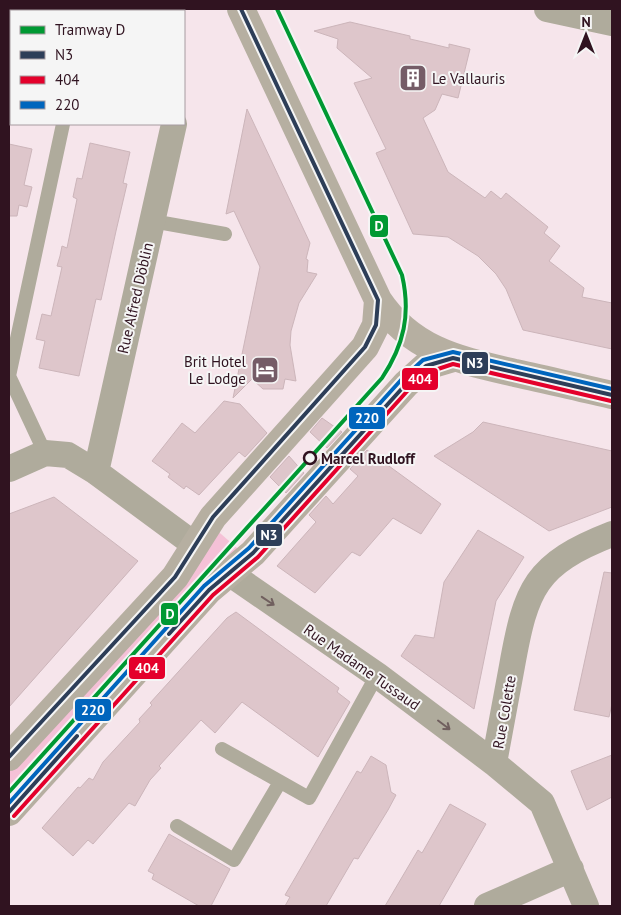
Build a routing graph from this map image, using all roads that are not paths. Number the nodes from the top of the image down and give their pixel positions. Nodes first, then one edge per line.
1 (241, 9) edge
2 (547, 9) edge
3 (581, 12) edge
4 (612, 23) edge
5 (63, 125) edge
6 (174, 125) edge
7 (152, 221) junction
8 (224, 234) dead end
9 (378, 300) junction
10 (453, 358) junction
11 (612, 395) edge
12 (44, 453) junction
13 (9, 469) edge
14 (96, 472) junction
15 (612, 534) edge
16 (195, 545) junction
17 (229, 573) junction
18 (377, 675) junction
19 (222, 749) dead end
20 (9, 758) edge
21 (494, 763) junction
22 (280, 782) junction
23 (9, 812) edge
24 (177, 826) dead end
25 (571, 869) junction
26 (487, 906) edge
27 (586, 906) edge

1 - 9 street
2 - 3 street
3 - 4 street
5 - 12 lane
6 - 7 street, Rue Alfred Döblin
7 - 8 lane
7 - 14 street, Rue Alfred Döblin
9 - 10 street
9 - 16 street
10 - 11 street
10 - 17 street
12 - 13 street
12 - 14 street
14 - 16 street
15 - 21 street, Rue Colette
16 - 20 street
17 -> 18 street, Rue Madame Tussaud
17 - 23 street
18 -> 21 street, Rue Madame Tussaud
18 - 22 lane
19 - 22 lane
21 - 25 street, Rue Colette
22 - 24 lane
25 - 26 street
25 - 27 street, Rue Colette

